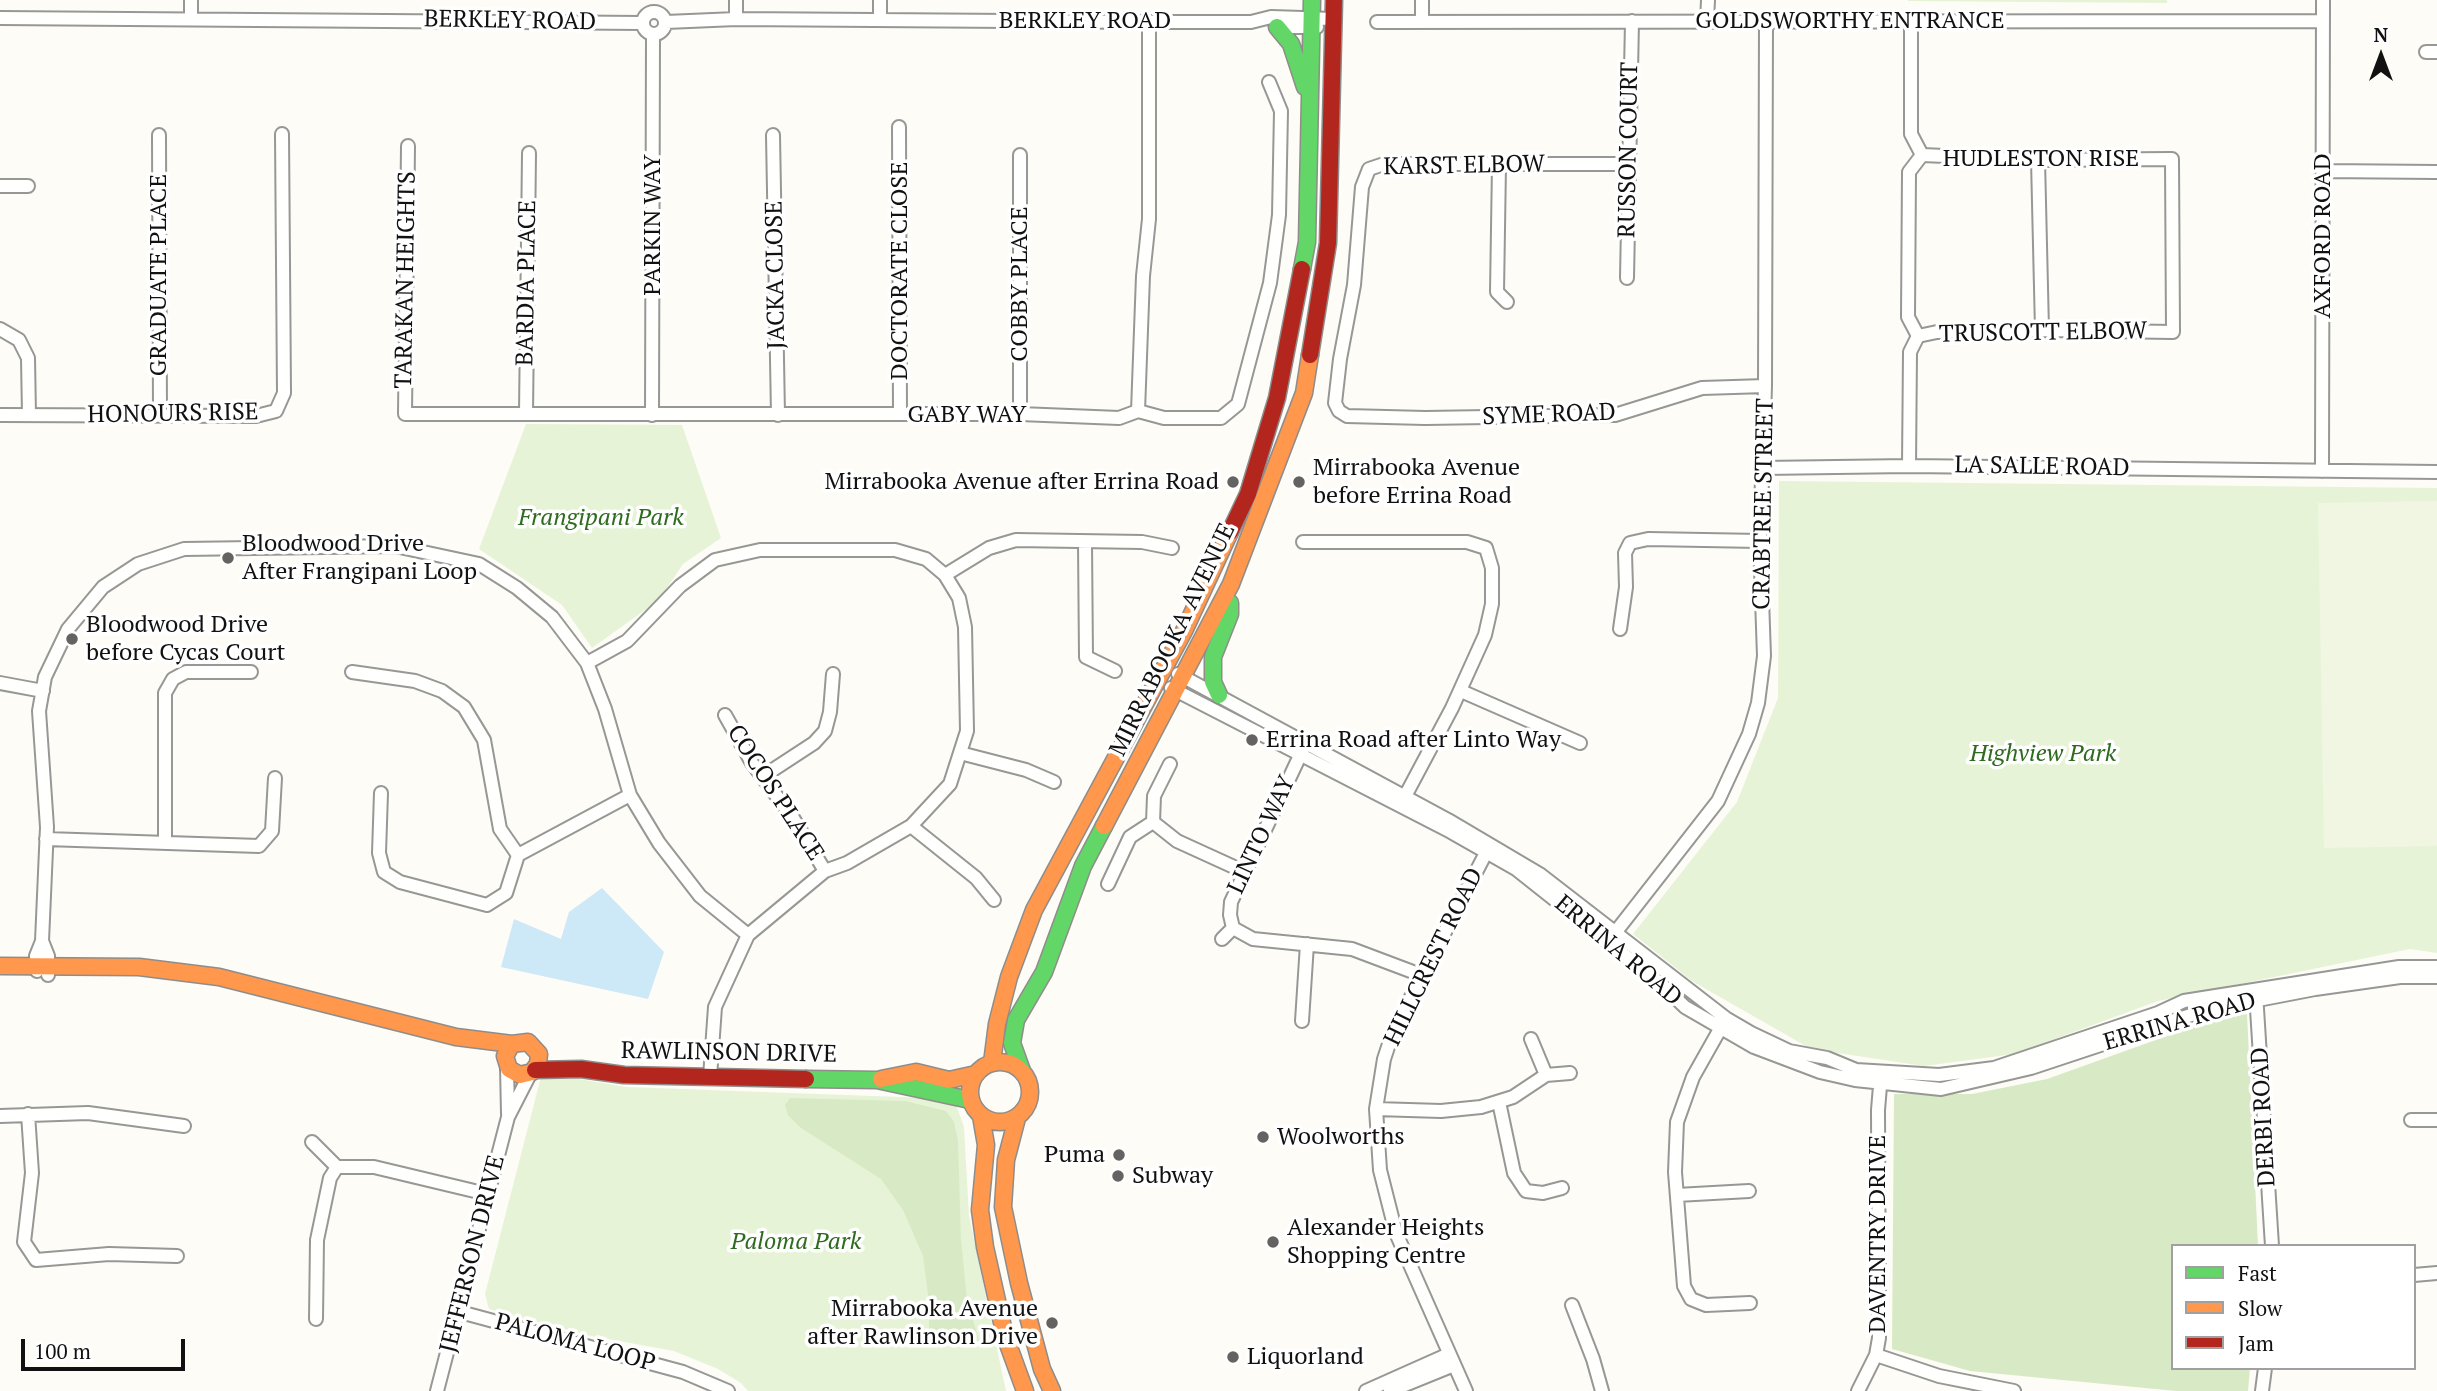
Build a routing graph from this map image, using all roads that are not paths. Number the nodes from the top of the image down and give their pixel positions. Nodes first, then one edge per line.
1 (191, 0) edge
2 (736, 0) edge
3 (880, 0) edge
4 (1312, 0) edge
5 (1334, 0) edge
6 (1422, 0) edge
7 (1707, 0) edge
8 (2323, 0) edge
9 (0, 18) edge
10 (191, 18) junction
11 (736, 19) junction
12 (880, 19) junction
13 (1422, 21) junction
14 (1632, 21) junction
15 (1766, 21) junction
16 (1911, 21) junction
17 (2323, 21) junction
18 (666, 22) junction
19 (1149, 22) junction
20 (1251, 22) junction
21 (1377, 22) dead end
22 (1707, 22) junction
23 (642, 23) junction
24 (1312, 23) junction
25 (1334, 23) junction
26 (1277, 27) junction
27 (653, 34) junction
28 (1269, 82) dead end
29 (1312, 119) junction
30 (899, 127) dead end
31 (282, 134) dead end
32 (159, 135) dead end
33 (773, 135) dead end
34 (408, 146) dead end
35 (529, 152) dead end
36 (1020, 155) dead end
37 (1922, 155) junction
38 (2038, 160) junction
39 (1628, 164) junction
40 (1499, 165) junction
41 (2323, 171) junction
42 (2437, 172) edge
43 (0, 186) edge
44 (28, 186) dead end
45 (1627, 278) dead end
46 (1507, 302) dead end
47 (0, 330) edge
48 (2042, 330) junction
49 (2173, 332) joint
50 (1918, 336) junction
51 (1765, 386) junction
52 (1335, 403) joint
53 (1138, 411) junction
54 (405, 414) joint
55 (526, 414) junction
56 (900, 414) junction
57 (1020, 414) junction
58 (0, 415) edge
59 (29, 415) junction
60 (160, 415) junction
61 (652, 415) junction
62 (778, 415) junction
63 (1909, 466) junction
64 (1763, 468) junction
65 (2322, 471) junction
66 (2437, 472) edge
67 (1303, 541) dead end
68 (1760, 541) junction
69 (1085, 543) junction
70 (1172, 548) dead end
71 (945, 575) junction
72 (1231, 584) junction
73 (1620, 629) dead end
74 (587, 663) junction
75 (1115, 671) dead end
76 (251, 672) dead end
77 (352, 672) dead end
78 (834, 674) dead end
79 (1161, 675) junction
80 (0, 683) edge
81 (1181, 684) junction
82 (43, 691) junction
83 (1461, 691) junction
84 (1219, 695) junction
85 (725, 715) dead end
86 (1580, 743) dead end
87 (1303, 749) junction
88 (960, 752) junction
89 (1170, 764) dead end
90 (762, 776) junction
91 (275, 778) dead end
92 (1054, 782) dead end
93 (381, 793) dead end
94 (629, 795) junction
95 (1402, 801) junction
96 (1153, 822) junction
97 (911, 826) junction
98 (46, 839) junction
99 (165, 843) junction
100 (1488, 848) junction
101 (518, 855) junction
102 (825, 871) junction
103 (1245, 872) junction
104 (1108, 884) dead end
105 (994, 900) dead end
106 (1233, 928) junction
107 (748, 934) junction
108 (1611, 937) junction
109 (1222, 939) dead end
110 (1307, 944) junction
111 (0, 966) edge
112 (2437, 967) edge
113 (42, 970) junction
114 (1421, 975) junction
115 (0, 976) edge
116 (2437, 977) edge
117 (2256, 994) junction
118 (1302, 1021) dead end
119 (1724, 1023) junction
120 (456, 1037) junction
121 (1531, 1039) dead end
122 (512, 1044) junction
123 (538, 1051) junction
124 (992, 1063) junction
125 (506, 1065) junction
126 (581, 1069) junction
127 (1022, 1071) junction
128 (532, 1072) junction
129 (1570, 1073) dead end
130 (976, 1074) junction
131 (1546, 1075) junction
132 (710, 1077) junction
133 (1881, 1078) junction
134 (877, 1080) junction
135 (970, 1100) junction
136 (1499, 1102) junction
137 (1376, 1109) junction
138 (28, 1114) junction
139 (0, 1116) edge
140 (981, 1116) junction
141 (508, 1117) junction
142 (1017, 1118) junction
143 (2411, 1120) dead end
144 (2437, 1120) edge
145 (184, 1126) dead end
146 (312, 1142) dead end
147 (337, 1167) junction
148 (1562, 1188) dead end
149 (1749, 1191) dead end
150 (487, 1194) junction
151 (1677, 1195) junction
152 (2272, 1244) edge
153 (177, 1256) dead end
154 (2437, 1273) edge
155 (2416, 1275) edge
156 (1750, 1303) dead end
157 (1572, 1305) dead end
158 (460, 1312) junction
159 (316, 1319) dead end
160 (1876, 1355) junction
161 (1451, 1359) junction
162 (2264, 1370) edge
163 (437, 1391) edge
164 (728, 1391) edge
165 (1025, 1391) edge
166 (1052, 1391) edge
167 (1366, 1391) edge
168 (1390, 1391) edge
169 (1465, 1391) edge
170 (1602, 1391) edge
171 (1858, 1391) edge
172 (2014, 1391) edge
173 (2262, 1391) edge

1 - 10 street
2 - 11 street
3 - 12 street
4 - 24 main road, MIRRABOOKA AVENUE
5 - 25 main road, MIRRABOOKA AVENUE
6 - 13 street
7 - 22 street
8 - 17 street, AXFORD ROAD
9 - 10 street, BERKLEY ROAD
10 - 23 street, BERKLEY ROAD
11 - 12 street, BERKLEY ROAD
11 - 18 street, BERKLEY ROAD
12 - 19 street, BERKLEY ROAD
13 - 14 street, GOLDSWORTHY ENTRANCE
13 - 21 street, GOLDSWORTHY ENTRANCE
14 - 22 street, GOLDSWORTHY ENTRANCE
14 - 39 street, RUSSON COURT
15 - 16 street, GOLDSWORTHY ENTRANCE
15 - 22 street, GOLDSWORTHY ENTRANCE
15 - 51 street, CRABTREE STREET
16 - 17 street, GOLDSWORTHY ENTRANCE
16 - 37 street, HUDLESTON RISE
17 - 41 street, AXFORD ROAD
18 - 23 street
18 - 27 street
19 - 20 street, BERKLEY ROAD
19 - 53 street
20 - 24 street, BERKLEY ROAD
20 - 26 street, BERKLEY ROAD
23 - 27 street
24 - 25 street, BERKLEY ROAD
24 - 26 street, BERKLEY ROAD
24 - 29 main road, MIRRABOOKA AVENUE
25 - 72 main road, MIRRABOOKA AVENUE
26 - 29 main road
27 - 61 street, PARKIN WAY
28 - 53 street
29 - 79 main road, MIRRABOOKA AVENUE
30 - 56 street, DOCTORATE CLOSE
31 - 60 street, HONOURS RISE
32 - 60 street, GRADUATE PLACE
33 - 62 street, JACKA CLOSE
34 - 54 street, TARAKAN HEIGHTS
35 - 55 street, BARDIA PLACE
36 - 57 street, COBBY PLACE
37 - 38 street, HUDLESTON RISE
37 - 50 street
38 - 48 street
38 - 49 street, HUDLESTON RISE
39 - 40 street, KARST ELBOW
39 - 45 street, RUSSON COURT
40 - 46 street
40 - 52 street, KARST ELBOW
41 - 42 street
41 - 65 street, AXFORD ROAD
43 - 44 street
47 - 59 street
48 - 49 street, TRUSCOTT ELBOW
48 - 50 street, TRUSCOTT ELBOW
50 - 63 street, TRUSCOTT ELBOW
51 - 52 street, SYME ROAD
51 - 64 street, CRABTREE STREET
53 - 57 street, GABY WAY
54 - 55 street, GABY WAY
55 - 61 street, GABY WAY
56 - 57 street, GABY WAY
56 - 62 street, GABY WAY
58 - 59 street, HONOURS RISE
59 - 60 street, HONOURS RISE
61 - 62 street, GABY WAY
63 - 64 street, LA SALLE ROAD
63 - 65 street, LA SALLE ROAD
64 - 68 street, CRABTREE STREET
65 - 66 street, LA SALLE ROAD
67 - 83 street
68 - 73 street
68 - 108 street, CRABTREE STREET
69 - 70 street
69 - 71 street
69 - 75 street
71 - 74 street
71 - 88 street
72 - 81 main road, MIRRABOOKA AVENUE
72 - 84 main road
74 - 82 street
74 - 94 street
76 - 99 street
77 - 101 street
78 - 90 street
79 - 81 street, ERRINA ROAD
79 - 124 main road, MIRRABOOKA AVENUE
80 - 82 street
81 - 84 street, ERRINA ROAD
81 - 87 street, ERRINA ROAD
81 - 127 main road, MIRRABOOKA AVENUE
82 - 98 street
83 - 86 street
83 - 95 street
84 - 87 street, ERRINA ROAD
85 - 90 street, COCOS PLACE
87 - 95 street, ERRINA ROAD
87 - 103 street, LINTO WAY
88 - 92 street
88 - 97 street
89 - 96 street
90 - 102 street, COCOS PLACE
91 - 99 street
93 - 101 street
94 - 101 street
94 - 107 street
95 - 100 street, ERRINA ROAD
96 - 103 street
96 - 104 street
97 - 102 street
97 - 105 street
98 - 99 street
98 - 113 street
100 - 108 street, ERRINA ROAD
100 - 114 street, HILLCREST ROAD
102 - 107 street
103 - 106 street, LINTO WAY
106 - 109 street, LINTO WAY
106 - 110 street, LINTO WAY
107 - 132 street
108 - 119 street, ERRINA ROAD
110 - 114 street, LINTO WAY
110 - 118 street
111 - 113 main road, RAWLINSON DRIVE
112 - 117 street, ERRINA ROAD
113 - 115 main road, RAWLINSON DRIVE
113 - 120 main road, RAWLINSON DRIVE
114 - 137 street, HILLCREST ROAD
116 - 117 street, ERRINA ROAD
117 - 133 street, ERRINA ROAD
117 - 152 street, DERBI ROAD
119 - 133 street, ERRINA ROAD
119 - 151 street
120 - 122 main road, RAWLINSON DRIVE
120 - 125 main road, RAWLINSON DRIVE
121 - 131 street
122 - 123 main road, RAWLINSON DRIVE
122 - 125 main road
123 - 126 main road, RAWLINSON DRIVE
123 - 128 main road
124 - 127 main road
124 - 130 main road
125 - 128 main road, RAWLINSON DRIVE
125 - 141 street, JEFFERSON DRIVE
126 - 128 main road, RAWLINSON DRIVE
126 - 132 main road, RAWLINSON DRIVE
127 - 142 main road, MIRRABOOKA AVENUE
128 - 141 street, JEFFERSON DRIVE
129 - 131 street
130 - 134 main road, RAWLINSON DRIVE
130 - 135 main road
131 - 136 street
132 - 134 main road, RAWLINSON DRIVE
133 - 160 street, DAVENTRY DRIVE
134 - 135 main road, RAWLINSON DRIVE
135 - 140 main road
136 - 137 street
136 - 148 street
137 - 161 street, HILLCREST ROAD
138 - 139 street
138 - 145 street
138 - 153 street
140 - 142 main road
140 - 165 main road
141 - 150 street, JEFFERSON DRIVE
142 - 166 main road, MIRRABOOKA AVENUE
143 - 144 street
146 - 147 street
147 - 150 street
147 - 159 street
149 - 151 street
150 - 158 street, JEFFERSON DRIVE
151 - 156 street
154 - 155 street
157 - 170 street
158 - 163 street, JEFFERSON DRIVE
158 - 164 street, PALOMA LOOP
160 - 171 street, DAVENTRY DRIVE
160 - 172 street
161 - 167 street
161 - 168 street
161 - 169 street, HILLCREST ROAD
162 - 173 street

